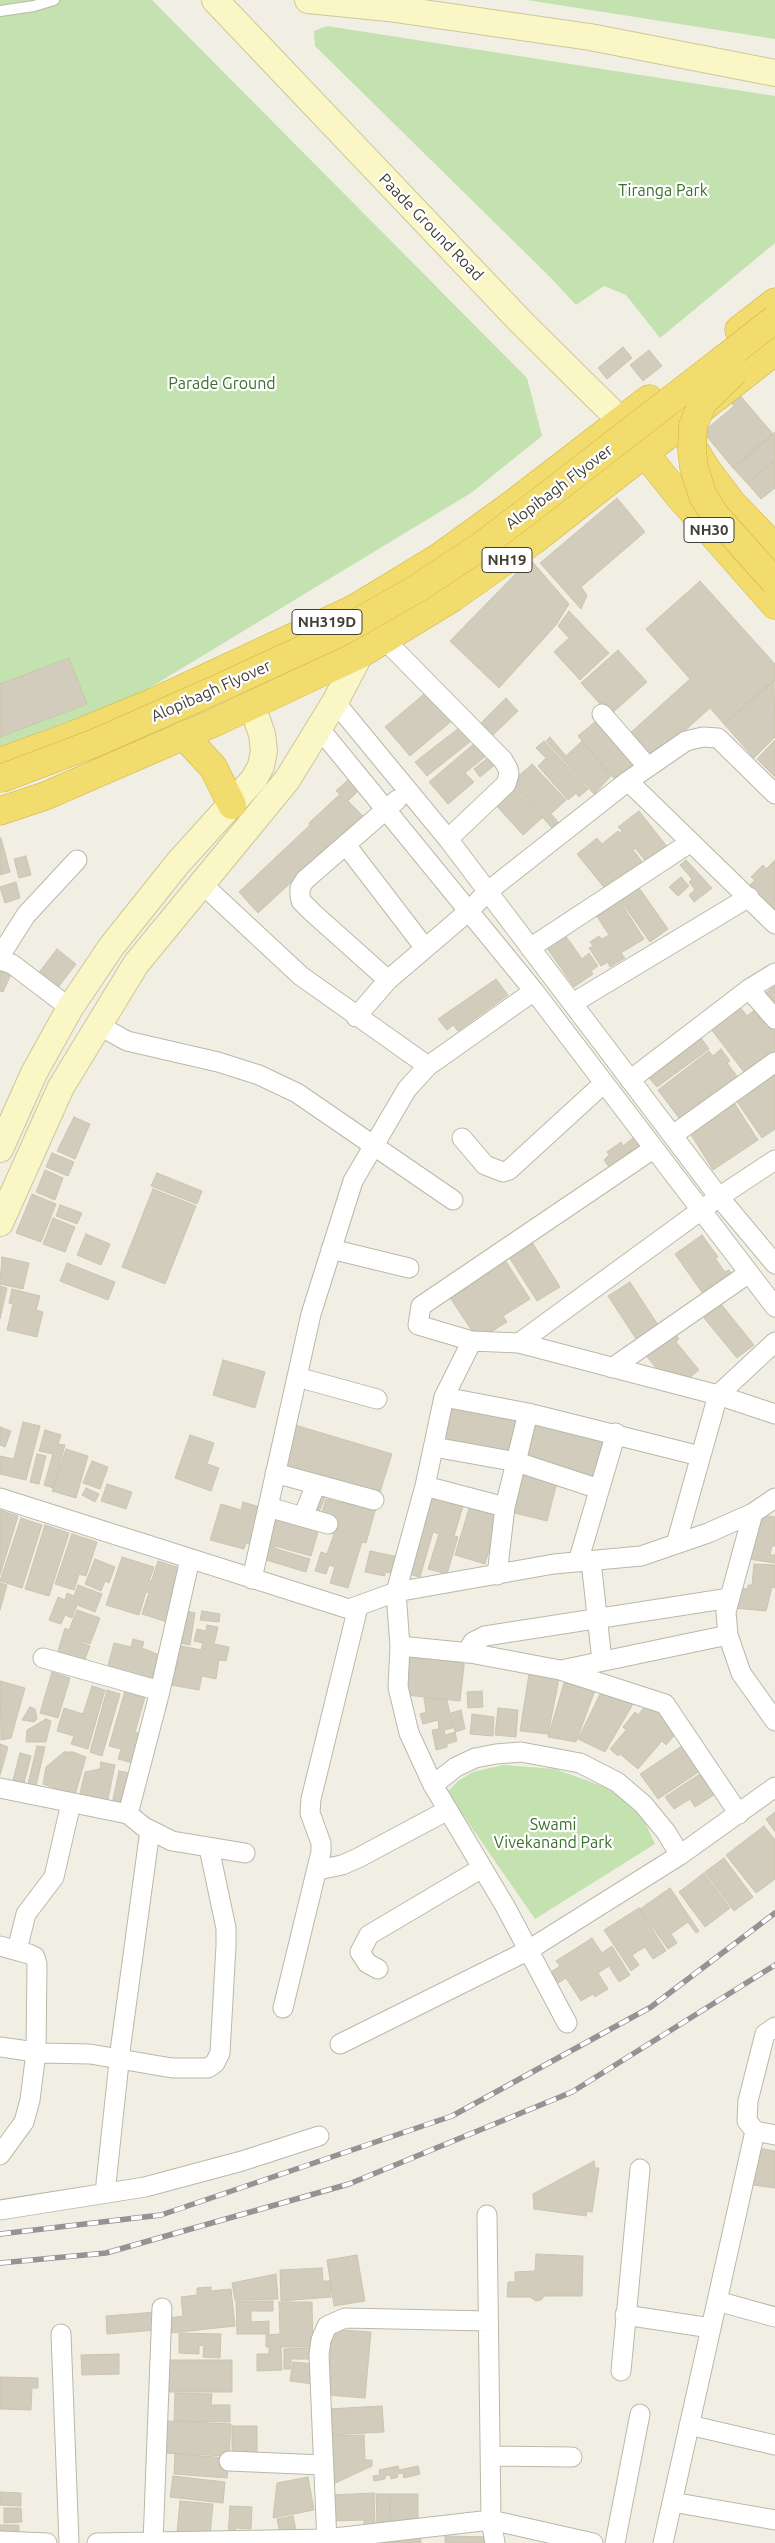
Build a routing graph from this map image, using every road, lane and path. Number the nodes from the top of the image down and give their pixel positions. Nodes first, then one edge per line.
1 (54, 0) edge
2 (215, 0) edge
3 (308, 0) edge
4 (0, 11) edge
5 (775, 73) edge
6 (775, 302) edge
7 (775, 319) edge
8 (775, 340) edge
9 (775, 351) edge
10 (735, 371) junction
11 (657, 393) junction
12 (621, 421) junction
13 (680, 426) junction
14 (645, 454) junction
15 (775, 548) edge
16 (775, 582) edge
17 (775, 605) edge
18 (384, 639) junction
19 (360, 654) junction
20 (335, 702) junction
21 (252, 706) junction
22 (602, 714) dead end
23 (319, 728) junction
24 (183, 735) junction
25 (264, 752) junction
26 (300, 760) junction
27 (0, 762) edge
28 (647, 766) junction
29 (0, 779) edge
30 (628, 781) junction
31 (407, 792) junction
32 (775, 794) edge
33 (0, 797) edge
34 (232, 805) junction
35 (387, 808) junction
36 (0, 811) edge
37 (448, 839) junction
38 (691, 842) junction
39 (346, 845) junction
40 (77, 860) dead end
41 (201, 883) junction
42 (487, 892) junction
43 (749, 897) junction
44 (470, 910) junction
45 (775, 924) edge
46 (426, 948) junction
47 (530, 948) junction
48 (0, 958) edge
49 (775, 973) edge
50 (388, 980) junction
51 (749, 989) junction
52 (534, 991) junction
53 (573, 1003) junction
54 (70, 1008) junction
55 (356, 1017) junction
56 (775, 1019) edge
57 (98, 1025) junction
58 (775, 1062) edge
59 (428, 1066) junction
60 (630, 1080) junction
61 (604, 1083) junction
62 (673, 1135) junction
63 (462, 1138) dead end
64 (373, 1146) junction
65 (0, 1149) edge
66 (653, 1149) junction
67 (0, 1158) edge
68 (775, 1160) edge
69 (24, 1169) junction
70 (719, 1196) junction
71 (453, 1200) dead end
72 (702, 1211) junction
73 (0, 1223) edge
74 (331, 1249) junction
75 (775, 1264) edge
76 (409, 1268) dead end
77 (749, 1273) junction
78 (775, 1307) edge
79 (472, 1341) junction
80 (775, 1342) edge
81 (519, 1343) junction
82 (612, 1368) junction
83 (297, 1377) junction
84 (718, 1395) junction
85 (444, 1397) junction
86 (377, 1399) dead end
87 (528, 1413) junction
88 (775, 1414) edge
89 (616, 1433) junction
90 (434, 1447) junction
91 (700, 1456) junction
92 (517, 1462) junction
93 (275, 1473) junction
94 (316, 1484) junction
95 (425, 1486) junction
96 (599, 1489) junction
97 (0, 1498) edge
98 (374, 1500) dead end
99 (268, 1507) junction
100 (505, 1507) junction
101 (766, 1507) edge
102 (303, 1517) junction
103 (328, 1524) dead end
104 (676, 1544) junction
105 (190, 1559) junction
106 (584, 1561) junction
107 (497, 1575) junction
108 (252, 1579) junction
109 (396, 1592) junction
110 (730, 1598) junction
111 (358, 1607) junction
112 (597, 1619) junction
113 (728, 1635) junction
114 (400, 1646) junction
115 (466, 1653) junction
116 (43, 1658) dead end
117 (602, 1661) junction
118 (560, 1670) junction
119 (160, 1691) junction
120 (775, 1721) edge
121 (433, 1785) junction
122 (775, 1787) edge
123 (0, 1788) edge
124 (71, 1803) junction
125 (448, 1810) junction
126 (128, 1814) junction
127 (739, 1814) junction
128 (150, 1830) junction
129 (209, 1848) junction
130 (245, 1853) dead end
131 (680, 1856) junction
132 (482, 1868) junction
133 (318, 1870) junction
134 (8, 1948) edge
135 (527, 1951) junction
136 (378, 1969) dead end
137 (283, 2008) dead end
138 (566, 2023) dead end
139 (775, 2027) edge
140 (340, 2044) dead end
141 (0, 2047) edge
142 (36, 2052) junction
143 (119, 2059) junction
144 (8, 2131) edge
145 (755, 2131) junction
146 (775, 2135) edge
147 (319, 2136) dead end
148 (0, 2155) edge
149 (640, 2169) dead end
150 (105, 2193) junction
151 (0, 2210) edge
152 (487, 2215) dead end
153 (716, 2301) junction
154 (162, 2308) dead end
155 (625, 2315) junction
156 (775, 2317) edge
157 (488, 2321) junction
158 (711, 2328) junction
159 (61, 2334) dead end
160 (621, 2371) dead end
161 (640, 2414) dead end
162 (689, 2425) junction
163 (775, 2445) edge
164 (490, 2456) junction
165 (572, 2457) dead end
166 (229, 2461) dead end
167 (323, 2465) junction
168 (672, 2502) junction
169 (774, 2517) edge
170 (491, 2520) junction
171 (0, 2541) edge
172 (326, 2541) edge
173 (153, 2542) edge
174 (47, 2543) edge
175 (70, 2543) edge
176 (97, 2543) edge
177 (495, 2543) edge
178 (593, 2543) edge
179 (615, 2543) edge
180 (662, 2543) edge

1 - 4 lane
2 - 12 main road, Paade Ground Road
3 - 5 main road
6 - 11 highway
7 - 29 highway, Alopibagh Flyover, bridge
8 - 10 highway, Alopibagh Flyover
9 - 13 highway
10 - 16 highway, bridge
10 - 33 highway, Alopibagh Flyover, bridge
11 - 12 highway
11 - 13 highway, NH30
12 - 14 highway, Paade Ground Road / NH30
12 - 27 highway, NH319D
13 - 14 highway
13 - 15 highway, NH30
14 - 17 highway, NH30
14 - 18 highway, NH19
18 - 19 highway, NH19
18 - 37 street
19 - 20 main road
19 - 21 highway, NH319D
20 - 23 main road
20 - 31 street
21 - 24 highway, NH319D
21 - 25 main road
22 - 28 street
23 - 26 main road
23 - 35 street
24 - 34 highway
24 - 36 highway, NH319D
25 - 26 main road
25 - 34 main road
26 - 41 main road
28 - 30 street
28 - 32 street
30 - 38 street
30 - 42 street
31 - 35 street
31 - 37 street
34 - 54 main road
35 - 39 street
35 - 44 street
37 - 42 street
38 - 43 street
38 - 47 street
39 - 46 street
39 - 50 street
40 - 48 street
41 - 55 street
41 - 57 main road
42 - 44 street
42 - 47 street
43 - 45 street
43 - 53 street
44 - 46 street
44 - 52 street
46 - 50 street
47 - 53 street
48 - 54 street
49 - 51 street
50 - 55 street
51 - 56 street
51 - 60 street
52 - 59 street
52 - 61 street
53 - 60 street
54 - 65 main road
55 - 59 street
57 - 64 street
57 - 69 main road
58 - 62 street
59 - 64 street
60 - 62 street
61 - 63 street
61 - 66 street
62 - 70 street
64 - 71 street
64 - 74 street
66 - 72 street
66 - 79 street
67 - 69 main road
68 - 70 street
69 - 73 main road
70 - 72 street
70 - 75 street
72 - 77 street
72 - 81 street
74 - 76 street
74 - 83 street
77 - 78 street
77 - 82 street
79 - 81 street
79 - 85 street
80 - 84 street
81 - 82 street
82 - 84 street
83 - 86 street
83 - 93 street
84 - 88 street
84 - 91 street
85 - 87 street
85 - 90 street
87 - 89 street
87 - 92 street
89 - 91 street
89 - 96 street
90 - 92 street
90 - 95 street
91 - 104 street
92 - 96 street
92 - 100 street
93 - 94 street
93 - 99 street
94 - 98 street
94 - 102 street
95 - 100 street
95 - 109 street
96 - 106 street
97 - 105 street
99 - 102 street
99 - 108 street
100 - 107 street
101 - 104 street
101 - 110 street
102 - 103 street
104 - 106 street
105 - 108 street
105 - 119 street
106 - 107 street
106 - 112 street
107 - 109 street
108 - 111 street
109 - 111 street
109 - 114 street
110 - 112 street
110 - 113 street
111 - 133 street
112 - 115 street
112 - 117 street
113 - 117 street
113 - 120 street
114 - 115 street
114 - 121 street
115 - 118 street
116 - 119 street
117 - 118 street
118 - 127 street
119 - 126 street
121 - 125 street
121 - 131 street
122 - 127 street
123 - 124 street
124 - 126 street
124 - 134 street
125 - 132 street
125 - 133 street
126 - 128 street
127 - 131 street
128 - 129 street
128 - 143 street
129 - 130 street
129 - 143 street
131 - 135 street
132 - 135 street
132 - 136 street
133 - 137 street
134 - 142 street
135 - 138 street
135 - 140 street
139 - 145 street
141 - 142 street
142 - 143 street
142 - 144 street
143 - 150 street
144 - 148 street
145 - 146 street
145 - 153 street
147 - 150 street
149 - 155 street
150 - 151 street
152 - 157 street
153 - 156 street
153 - 158 street
154 - 173 street
155 - 158 street
155 - 160 street
157 - 164 street
157 - 167 street
158 - 162 street
159 - 175 street
161 - 179 street
162 - 163 street
162 - 168 street
164 - 165 street
164 - 170 street
166 - 167 street
167 - 172 street
168 - 169 street
168 - 180 street
170 - 172 street
170 - 177 street
170 - 178 street
171 - 174 street
172 - 173 street
173 - 176 street

